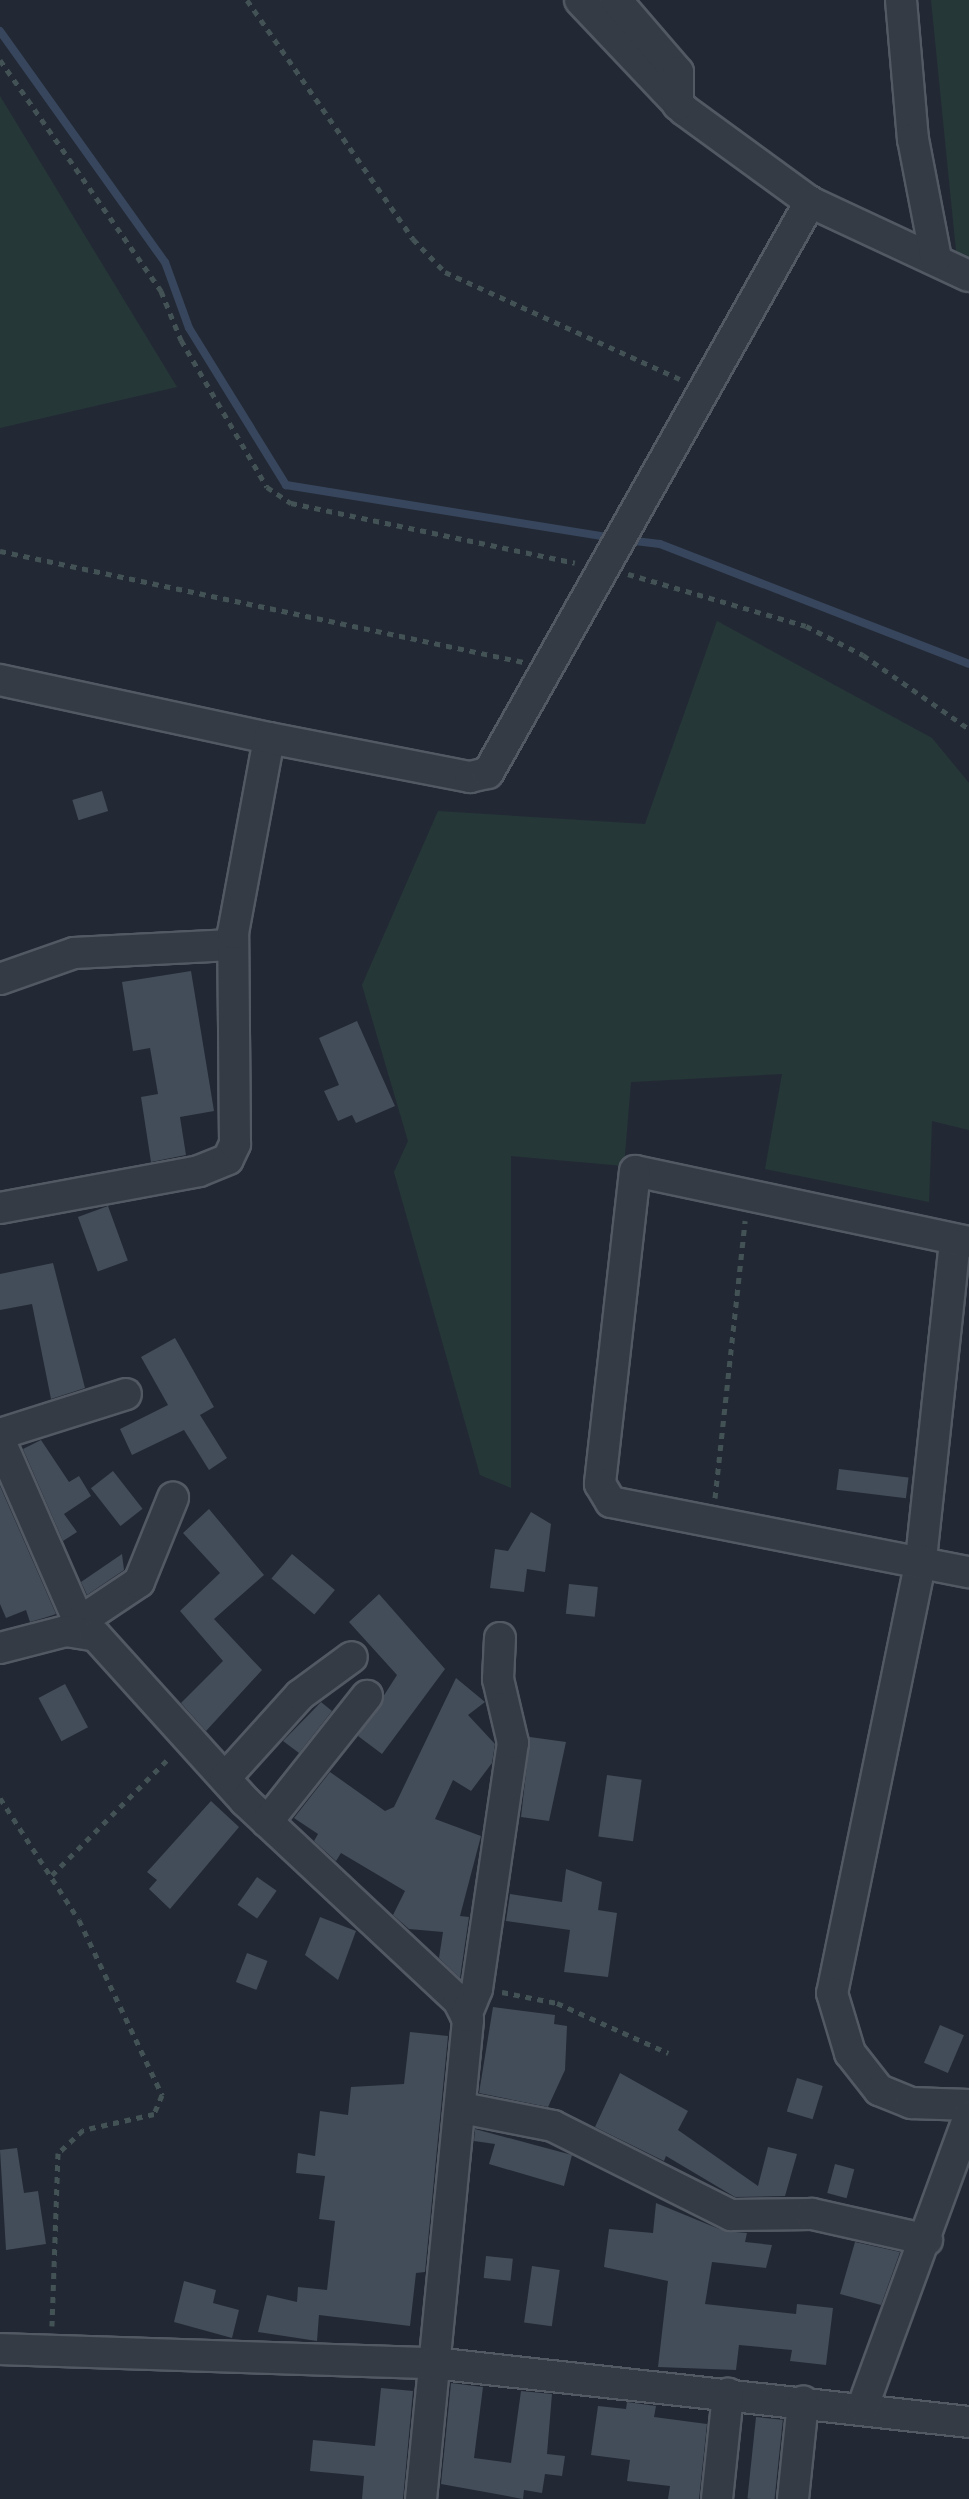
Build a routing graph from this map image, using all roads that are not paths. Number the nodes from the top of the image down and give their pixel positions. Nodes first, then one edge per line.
1 (580, 0) edge
2 (616, 0) edge
3 (901, 0) edge
4 (678, 105) junction
5 (810, 202) junction
6 (936, 258) junction
7 (969, 276) edge
8 (0, 680) edge
9 (269, 738) junction
10 (232, 945) junction
11 (0, 979) edge
12 (0, 1208) edge
13 (962, 1241) edge
14 (126, 1394) dead end
15 (0, 1434) edge
16 (0, 1441) edge
17 (173, 1498) dead end
18 (921, 1560) junction
19 (969, 1572) edge
20 (81, 1627) junction
21 (500, 1638) dead end
22 (0, 1648) edge
23 (352, 1657) dead end
24 (367, 1696) dead end
25 (225, 1778) junction
26 (267, 1822) junction
27 (472, 2003) junction
28 (969, 2105) edge
29 (462, 2108) junction
30 (969, 2117) edge
31 (927, 2240) junction
32 (0, 2349) edge
33 (433, 2363) junction
34 (728, 2394) junction
35 (803, 2402) junction
36 (863, 2406) junction
37 (969, 2422) edge
38 (421, 2499) edge
39 (717, 2499) edge
40 (793, 2499) edge

1 - 4 street
2 - 4 street
3 - 6 street
4 - 5 street
5 - 6 street
5 - 9 street
6 - 7 street
8 - 9 street
9 - 10 street
10 - 11 street
10 - 12 street
13 - 18 street
13 - 18 street
14 - 15 street
16 - 20 street
17 - 20 street
18 - 19 street
18 - 28 street
20 - 22 street
20 - 25 street
21 - 27 street
23 - 25 street
24 - 26 street
25 - 26 street
26 - 27 street
27 - 29 street
29 - 31 street
29 - 33 street
30 - 31 street
31 - 36 street
32 - 33 street
33 - 34 street
33 - 38 street
34 - 35 street
34 - 39 street
35 - 36 street
35 - 40 street
36 - 37 street

